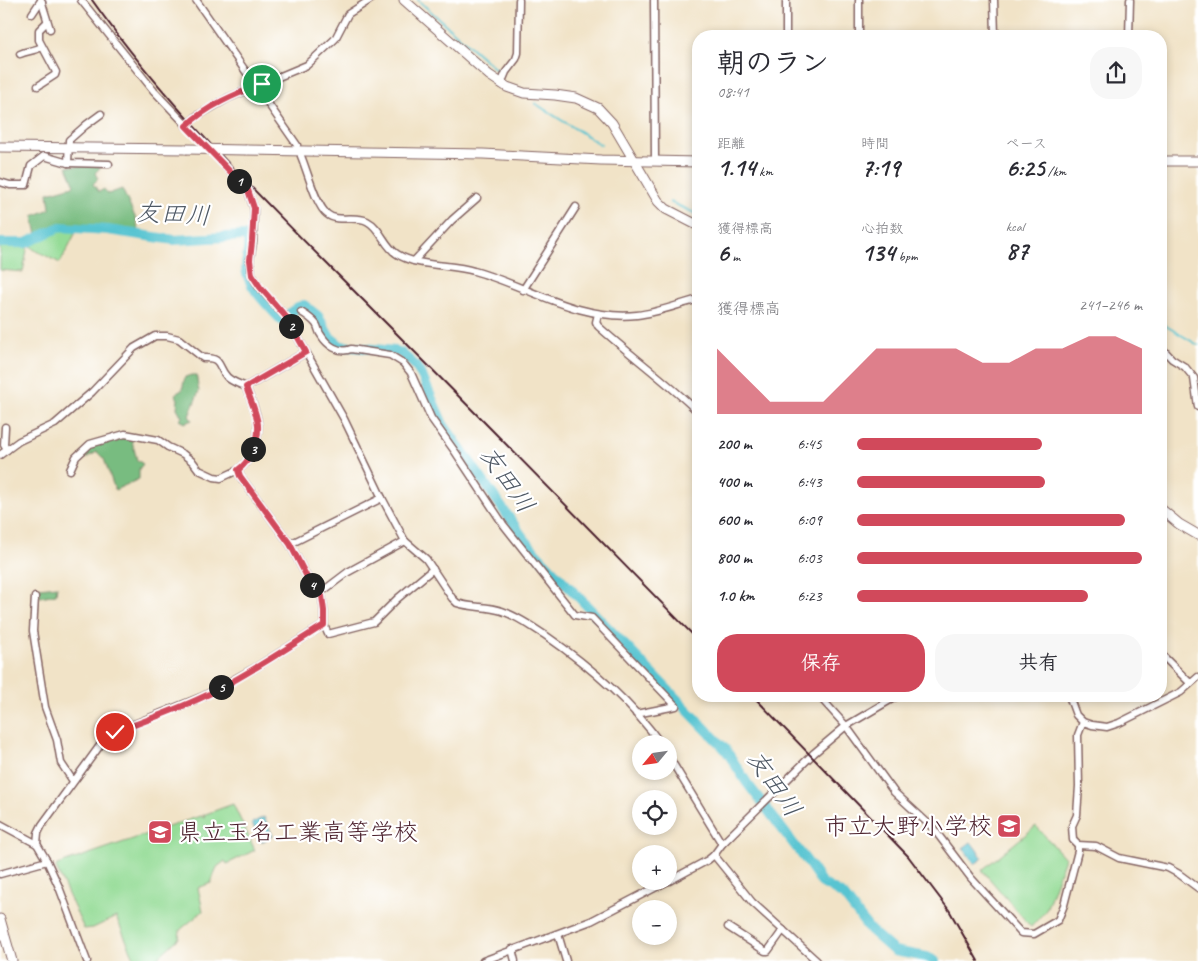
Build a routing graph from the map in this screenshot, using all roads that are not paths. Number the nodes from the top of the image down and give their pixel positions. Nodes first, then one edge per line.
1 (81, 0) edge
2 (196, 0) edge
3 (370, 0) edge
4 (404, 0) edge
5 (518, 0) edge
6 (654, 0) edge
7 (786, 0) edge
8 (859, 0) edge
9 (994, 0) edge
10 (1130, 0) edge
11 (41, 1) edge
12 (32, 14) dead end
13 (47, 22) junction
14 (50, 29) dead end
15 (786, 30) edge
16 (859, 30) edge
17 (995, 30) edge
18 (1129, 30) edge
19 (42, 47) junction
20 (20, 54) dead end
21 (501, 84) junction
22 (38, 86) dead end
23 (255, 87) junction
24 (102, 114) dead end
25 (186, 126) junction
26 (297, 145) dead end
27 (0, 147) edge
28 (68, 147) junction
29 (301, 156) dead end
30 (633, 160) junction
31 (655, 161) junction
32 (1167, 161) edge
33 (1198, 161) edge
34 (692, 162) edge
35 (68, 163) junction
36 (110, 164) dead end
37 (0, 182) edge
38 (477, 198) dead end
39 (576, 207) dead end
40 (692, 222) edge
41 (414, 261) junction
42 (523, 290) junction
43 (692, 301) edge
44 (301, 312) dead end
45 (598, 314) junction
46 (306, 352) junction
47 (1167, 354) edge
48 (246, 387) junction
49 (692, 406) edge
50 (1198, 407) edge
51 (5, 427) dead end
52 (8, 450) junction
53 (0, 455) edge
54 (70, 470) dead end
55 (238, 470) junction
56 (382, 498) junction
57 (1167, 514) edge
58 (1198, 535) edge
59 (405, 540) junction
60 (290, 544) junction
61 (433, 569) junction
62 (319, 594) junction
63 (35, 597) dead end
64 (324, 625) junction
65 (1167, 660) edge
66 (1198, 677) edge
67 (1190, 683) junction
68 (1167, 699) edge
69 (824, 702) edge
70 (887, 702) edge
71 (1071, 702) edge
72 (1161, 702) edge
73 (636, 714) junction
74 (1084, 722) junction
75 (846, 726) junction
76 (655, 735) edge
77 (678, 772) edge
78 (73, 781) junction
79 (0, 824) edge
80 (37, 844) junction
81 (722, 844) junction
82 (1078, 845) junction
83 (714, 855) junction
84 (47, 861) junction
85 (0, 874) edge
86 (677, 876) edge
87 (1198, 888) edge
88 (650, 890) edge
89 (0, 919) edge
90 (728, 927) dead end
91 (782, 930) junction
92 (558, 934) junction
93 (512, 949) junction
94 (12, 961) edge
95 (87, 961) edge
96 (483, 961) edge
97 (515, 961) edge
98 (566, 961) edge
99 (817, 961) edge

1 - 25 street
2 - 23 street
3 - 23 street
4 - 21 street
5 - 21 street
6 - 31 street
7 - 15 street
8 - 16 street
9 - 17 street
10 - 18 street
11 - 12 street
11 - 13 street
13 - 14 street
13 - 19 street
19 - 20 street
19 - 22 street
21 - 30 street
23 - 25 street
23 - 26 street
24 - 28 street
25 - 46 street
27 - 28 street
28 - 30 street, bridge
28 - 35 street
29 - 41 street
30 - 31 street
30 - 40 street
31 - 34 street
32 - 33 street
35 - 36 street
35 - 37 street
38 - 41 street
39 - 42 street
41 - 42 street
42 - 45 street
43 - 45 street
44 - 73 street
45 - 49 street
46 - 48 street
46 - 56 street
47 - 50 street
48 - 52 street
48 - 55 street
51 - 52 street
52 - 53 street
54 - 55 street
55 - 60 street
56 - 59 street
56 - 60 street
57 - 58 street
59 - 61 street
59 - 62 street
60 - 62 street
61 - 64 street
61 - 73 street
62 - 64 street
63 - 78 street
64 - 78 street
65 - 67 street
66 - 67 street
67 - 68 street
69 - 75 street
70 - 75 street
71 - 74 street
72 - 74 street
73 - 76 street
74 - 82 street
75 - 81 street
75 - 82 street
77 - 81 street
78 - 80 street
79 - 80 street
80 - 84 street
81 - 83 street
82 - 87 street
83 - 86 street
83 - 91 street
84 - 85 street
84 - 95 street
88 - 92 street
89 - 94 street
90 - 91 street
91 - 99 street
92 - 93 street
92 - 98 street
93 - 96 street
93 - 97 street

